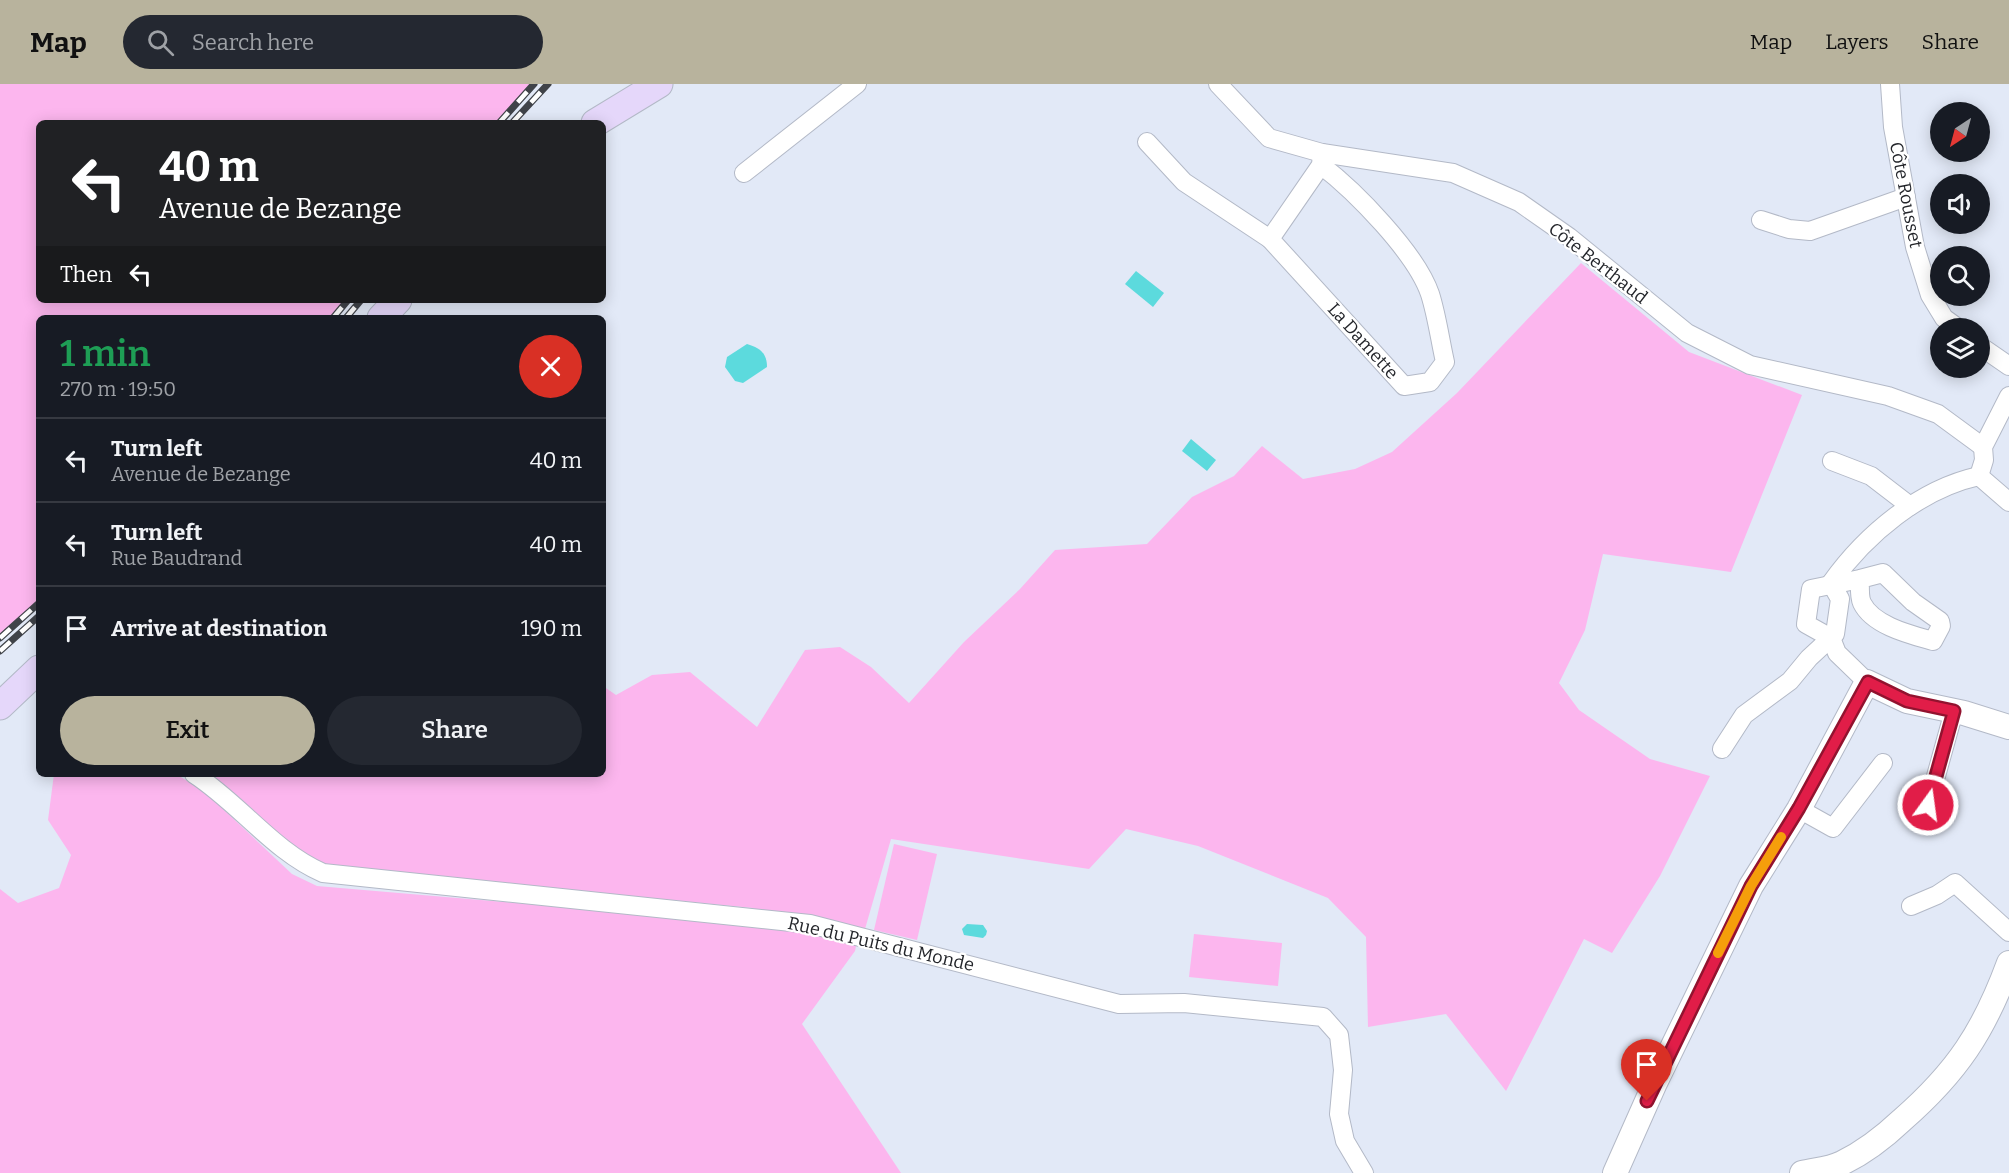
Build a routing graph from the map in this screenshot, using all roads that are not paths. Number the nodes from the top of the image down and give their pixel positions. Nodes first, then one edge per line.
1 (659, 84) edge
2 (857, 84) edge
3 (1218, 84) edge
4 (1890, 84) edge
5 (600, 120) edge
6 (1147, 142) dead end
7 (1321, 159) junction
8 (744, 173) dead end
9 (1906, 197) junction
10 (1761, 220) dead end
11 (1270, 239) junction
12 (395, 303) edge
13 (384, 315) edge
14 (1944, 318) edge
15 (1990, 353) edge
16 (2009, 366) edge
17 (2009, 396) edge
18 (1983, 447) junction
19 (1832, 461) dead end
20 (1979, 476) junction
21 (2009, 502) edge
22 (1910, 506) junction
23 (1860, 579) junction
24 (1831, 583) junction
25 (1831, 638) junction
26 (36, 672) edge
27 (1868, 682) junction
28 (0, 706) edge
29 (1954, 711) junction
30 (2009, 727) edge
31 (1722, 749) dead end
32 (1883, 763) dead end
33 (199, 777) edge
34 (1928, 805) dead end
35 (1799, 808) junction
36 (1911, 906) dead end
37 (2009, 932) edge
38 (2009, 963) edge
39 (1364, 1173) edge
40 (1615, 1173) edge
41 (1802, 1173) edge

1 - 5 main road
2 - 8 street
3 - 7 street, Côte Berthaud
4 - 9 street, Côte Rousset
6 - 11 street, La Damette
7 - 11 street
7 - 11 street, La Damette
7 - 18 street, Côte Berthaud
9 - 10 street
9 - 14 street, Côte Rousset
12 - 13 main road
15 - 16 street
17 - 18 street
18 - 20 street
19 - 22 street
20 - 21 street
20 - 22 street
22 - 24 street
23 - 23 street
23 - 24 street
24 - 25 street
24 - 25 street
25 - 27 street
25 - 31 street
26 - 28 main road
27 - 29 street
27 - 35 street
29 - 30 street
29 - 34 street
32 - 35 street
33 - 39 street, Rue du Puits du Monde
35 - 40 street
36 - 37 street
38 - 41 street

